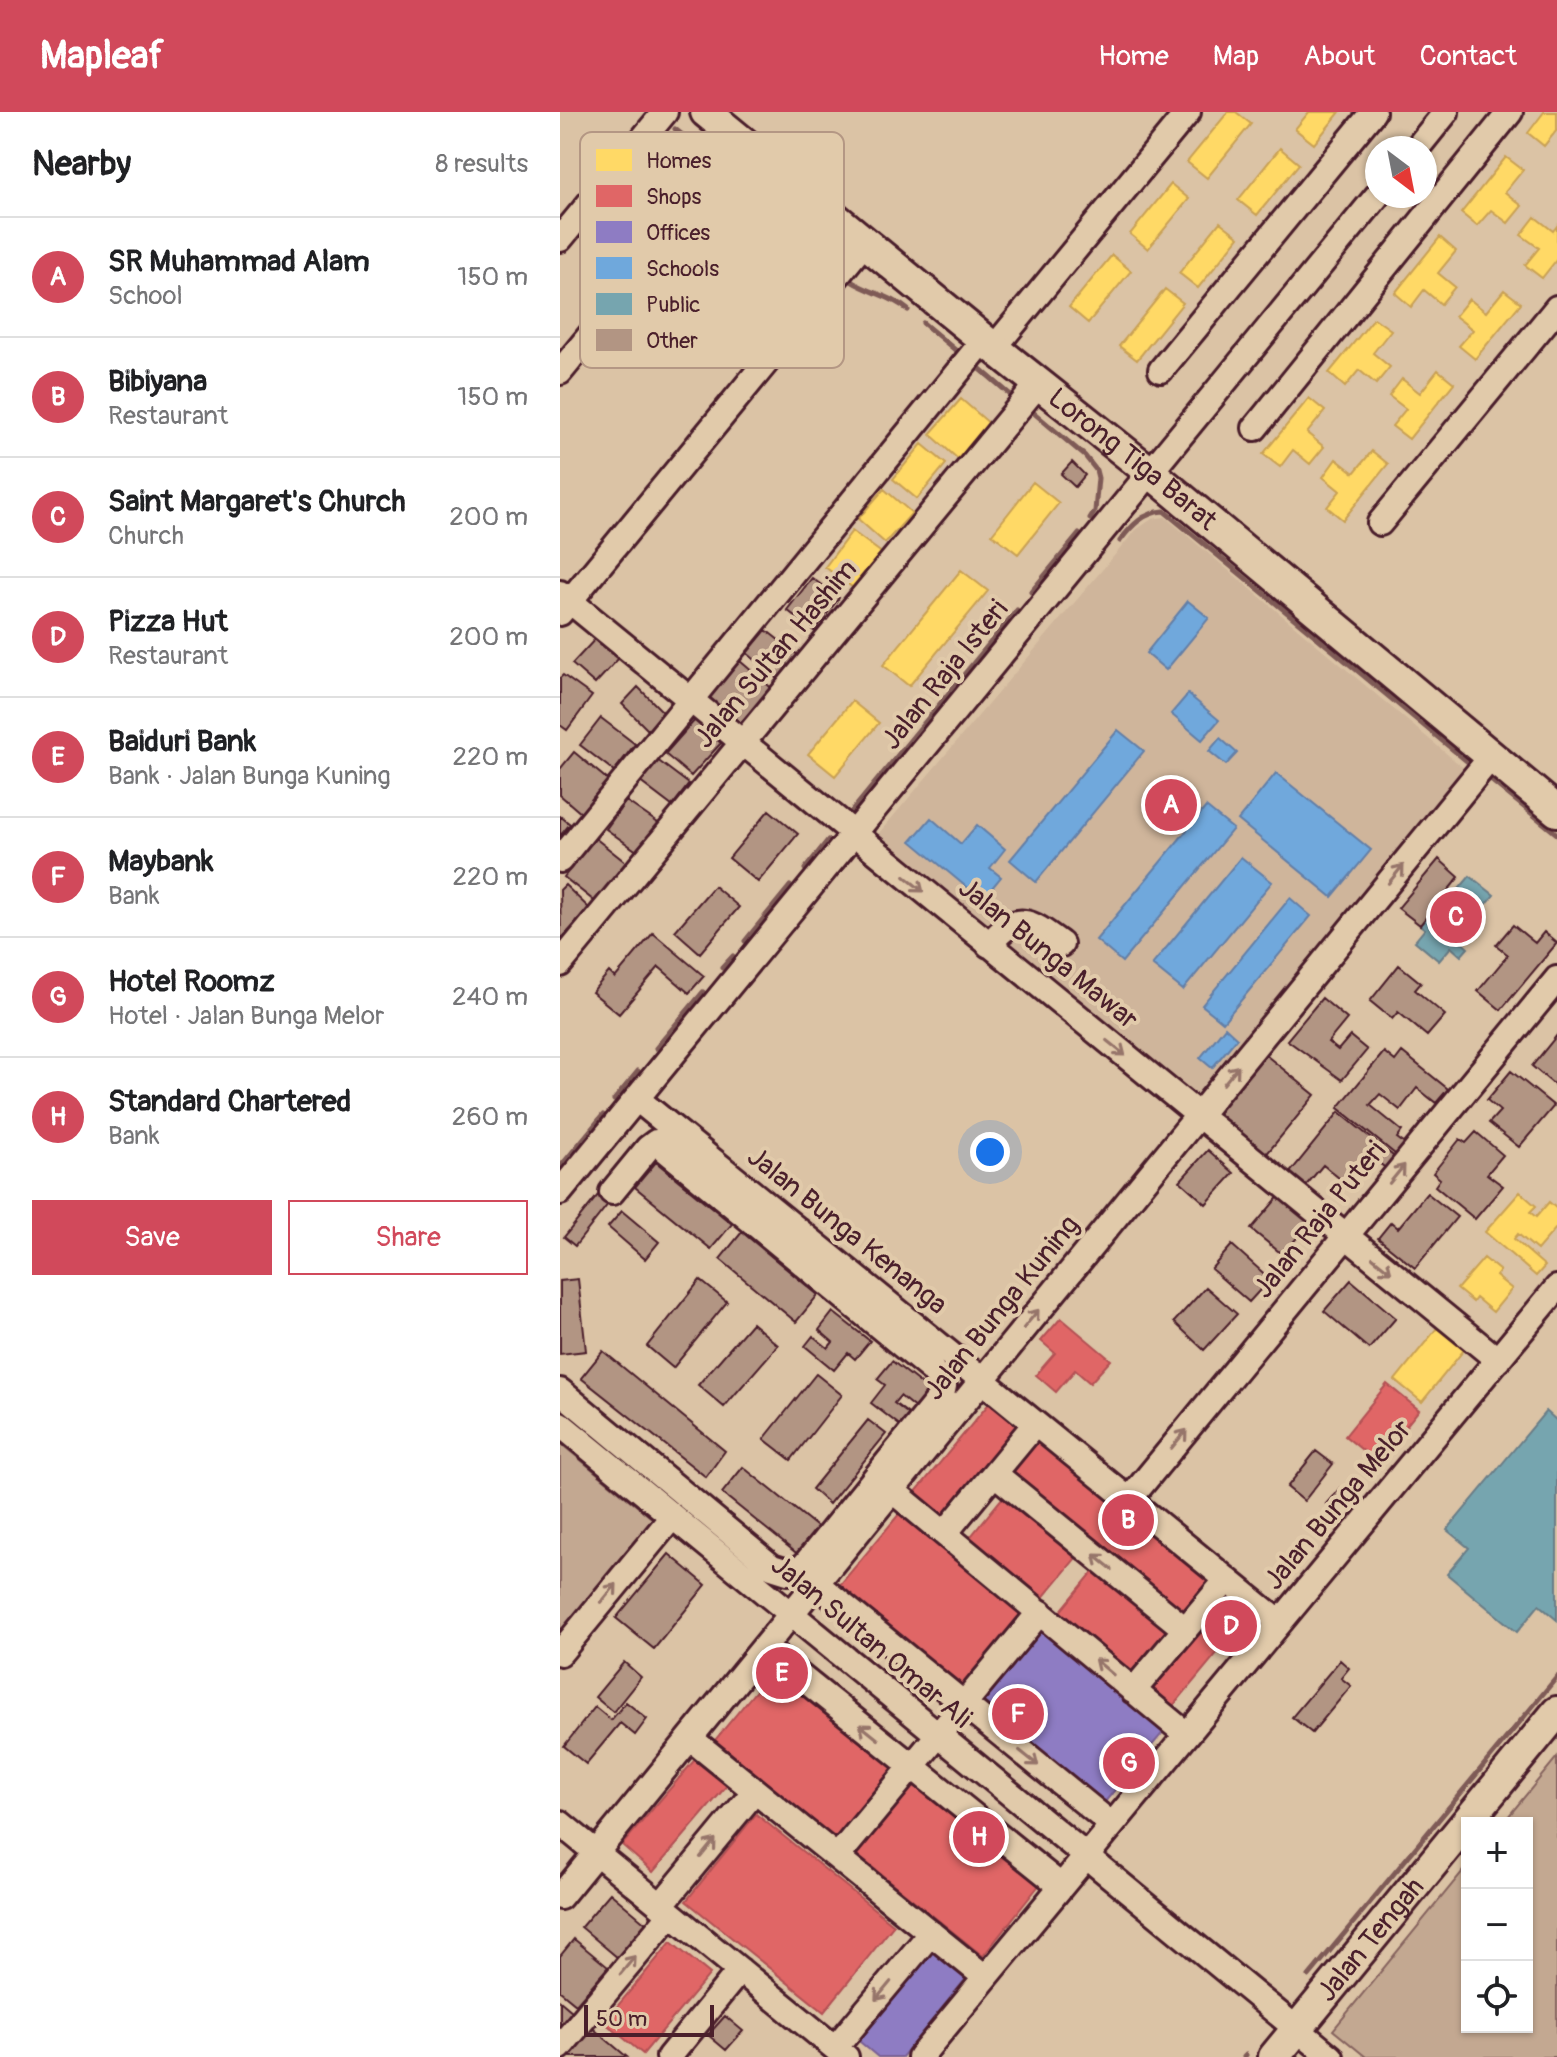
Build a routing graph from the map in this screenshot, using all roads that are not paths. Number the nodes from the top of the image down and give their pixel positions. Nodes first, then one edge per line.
1 (665, 112) edge
2 (1188, 112) edge
3 (1373, 112) edge
4 (1446, 112) edge
5 (1510, 112) edge
6 (648, 132) edge
7 (1427, 136) edge
8 (1367, 208) edge
9 (580, 215) edge
10 (844, 224) edge
11 (560, 239) edge
12 (865, 242) junction
13 (844, 267) edge
14 (1557, 308) edge
15 (580, 342) edge
16 (989, 344) junction
17 (760, 368) edge
18 (1161, 370) dead end
19 (560, 372) edge
20 (1039, 383) junction
21 (1255, 428) dead end
22 (1150, 472) junction
23 (1380, 523) dead end
24 (563, 603) edge
25 (692, 701) junction
26 (741, 742) junction
27 (1491, 757) junction
28 (1557, 811) edge
29 (854, 834) junction
30 (560, 860) edge
31 (1061, 944) dead end
32 (989, 945) junction
33 (560, 964) edge
34 (1557, 979) edge
35 (637, 1099) junction
36 (1198, 1115) junction
37 (560, 1192) edge
38 (612, 1192) dead end
39 (1346, 1236) junction
40 (1557, 1288) edge
41 (1498, 1360) junction
42 (981, 1379) junction
43 (560, 1391) edge
44 (560, 1424) edge
45 (1035, 1424) junction
46 (995, 1474) junction
47 (893, 1491) junction
48 (1129, 1500) junction
49 (672, 1517) junction
50 (945, 1533) junction
51 (1226, 1581) junction
52 (817, 1584) junction
53 (1040, 1612) junction
54 (792, 1614) junction
55 (1279, 1622) junction
56 (1185, 1629) junction
57 (765, 1648) junction
58 (560, 1653) edge
59 (1133, 1691) junction
60 (963, 1703) junction
61 (1557, 1712) edge
62 (1186, 1734) junction
63 (937, 1735) junction
64 (691, 1739) junction
65 (912, 1766) junction
66 (755, 1791) junction
67 (560, 1823) edge
68 (1111, 1824) junction
69 (597, 1853) junction
70 (1086, 1855) junction
71 (837, 1857) junction
72 (1061, 1886) junction
73 (560, 1897) edge
74 (666, 1910) junction
75 (931, 1933) junction
76 (740, 1970) junction
77 (985, 1977) junction
78 (1297, 2029) junction
79 (560, 2047) edge
80 (840, 2053) edge
81 (669, 2057) edge
82 (920, 2057) edge
83 (1274, 2057) edge
84 (1331, 2057) edge

1 - 6 street
2 - 16 street
3 - 18 street
4 - 7 street
5 - 21 street
8 - 22 street, Jalan Raja Isteri
9 - 11 street
10 - 12 main road, Lorong Tiga Barat
12 - 13 street
12 - 16 main road, Lorong Tiga Barat
14 - 23 street
15 - 19 street
16 - 20 main road, Lorong Tiga Barat
16 - 25 street
17 - 24 street
20 - 22 main road, Lorong Tiga Barat
20 - 26 street, Jalan Sultan Hashim
22 - 27 main road, Lorong Tiga Barat
22 - 29 street, Jalan Raja Isteri
24 - 25 street, Jalan Bunga Mawar
25 - 26 street, Jalan Bunga Mawar
25 - 30 street
26 - 29 street, Jalan Bunga Mawar
26 - 33 street, Jalan Sultan Hashim
27 - 28 main road, Lorong Tiga Barat
36 -> 27 street, Jalan Bunga Kuning
29 -> 32 street, Jalan Bunga Mawar
29 - 35 street, Jalan Raja Isteri
31 - 32 street
32 -> 36 street, Jalan Bunga Mawar
39 -> 34 street, Jalan Raja Puteri
35 - 37 street, Jalan Raja Isteri
35 - 42 street, Jalan Bunga Kenanga
36 - 39 street, Jalan Bunga Mawar
42 -> 36 street, Jalan Bunga Kuning
38 - 43 street
39 -> 41 street, Jalan Bunga Mawar
48 -> 39 street, Jalan Raja Puteri
40 - 41 street, Jalan Bunga Melor
41 - 55 street, Jalan Bunga Melor
42 - 45 street, Jalan Bunga Kenanga
42 - 47 street, Jalan Bunga Kuning
44 - 49 street, Jalan Sultan Omar Ali
45 - 46 street
45 - 48 street, Jalan Bunga Kenanga
46 - 50 street
56 -> 46 street
47 - 50 street
47 - 52 street, Jalan Bunga Kuning
48 - 51 street, Jalan Bunga Kenanga
49 - 54 street, Jalan Sultan Omar Ali
58 -> 49 street
50 - 53 street
51 - 55 street, Jalan Bunga Kenanga
51 - 56 street
52 - 54 street, Jalan Bunga Kuning
52 - 60 street
59 -> 53 street
53 - 60 street
54 - 57 street, Jalan Bunga Kuning
54 - 63 street, Jalan Sultan Omar Ali
55 - 62 street, Jalan Bunga Melor
56 - 59 street
57 - 64 street, Jalan Bunga Kuning
65 -> 57 street
59 - 62 street
60 - 63 street
60 -> 68 street
61 - 78 main road, Jalan Tengah
62 - 68 street, Jalan Bunga Melor
63 - 65 street
63 - 70 street, Jalan Sultan Omar Ali
64 - 66 street
64 - 69 street, Jalan Bunga Kuning
65 - 71 street
65 - 72 street
66 - 71 street
74 -> 66 street
67 - 69 street
68 - 70 street, Jalan Bunga Melor
69 - 73 street, Jalan Bunga Kuning
69 - 74 street
70 - 72 street, Jalan Bunga Melor
70 - 78 street, Jalan Sultan Omar Ali
71 - 75 street
72 - 77 street, Jalan Bunga Melor
74 - 76 street
79 -> 74 street
75 - 77 street
75 -> 80 street
76 - 80 street
76 - 81 street
77 - 82 street, Jalan Bunga Melor
78 - 83 main road, Jalan Tengah
78 - 84 street, Jalan Sultan Omar Ali

